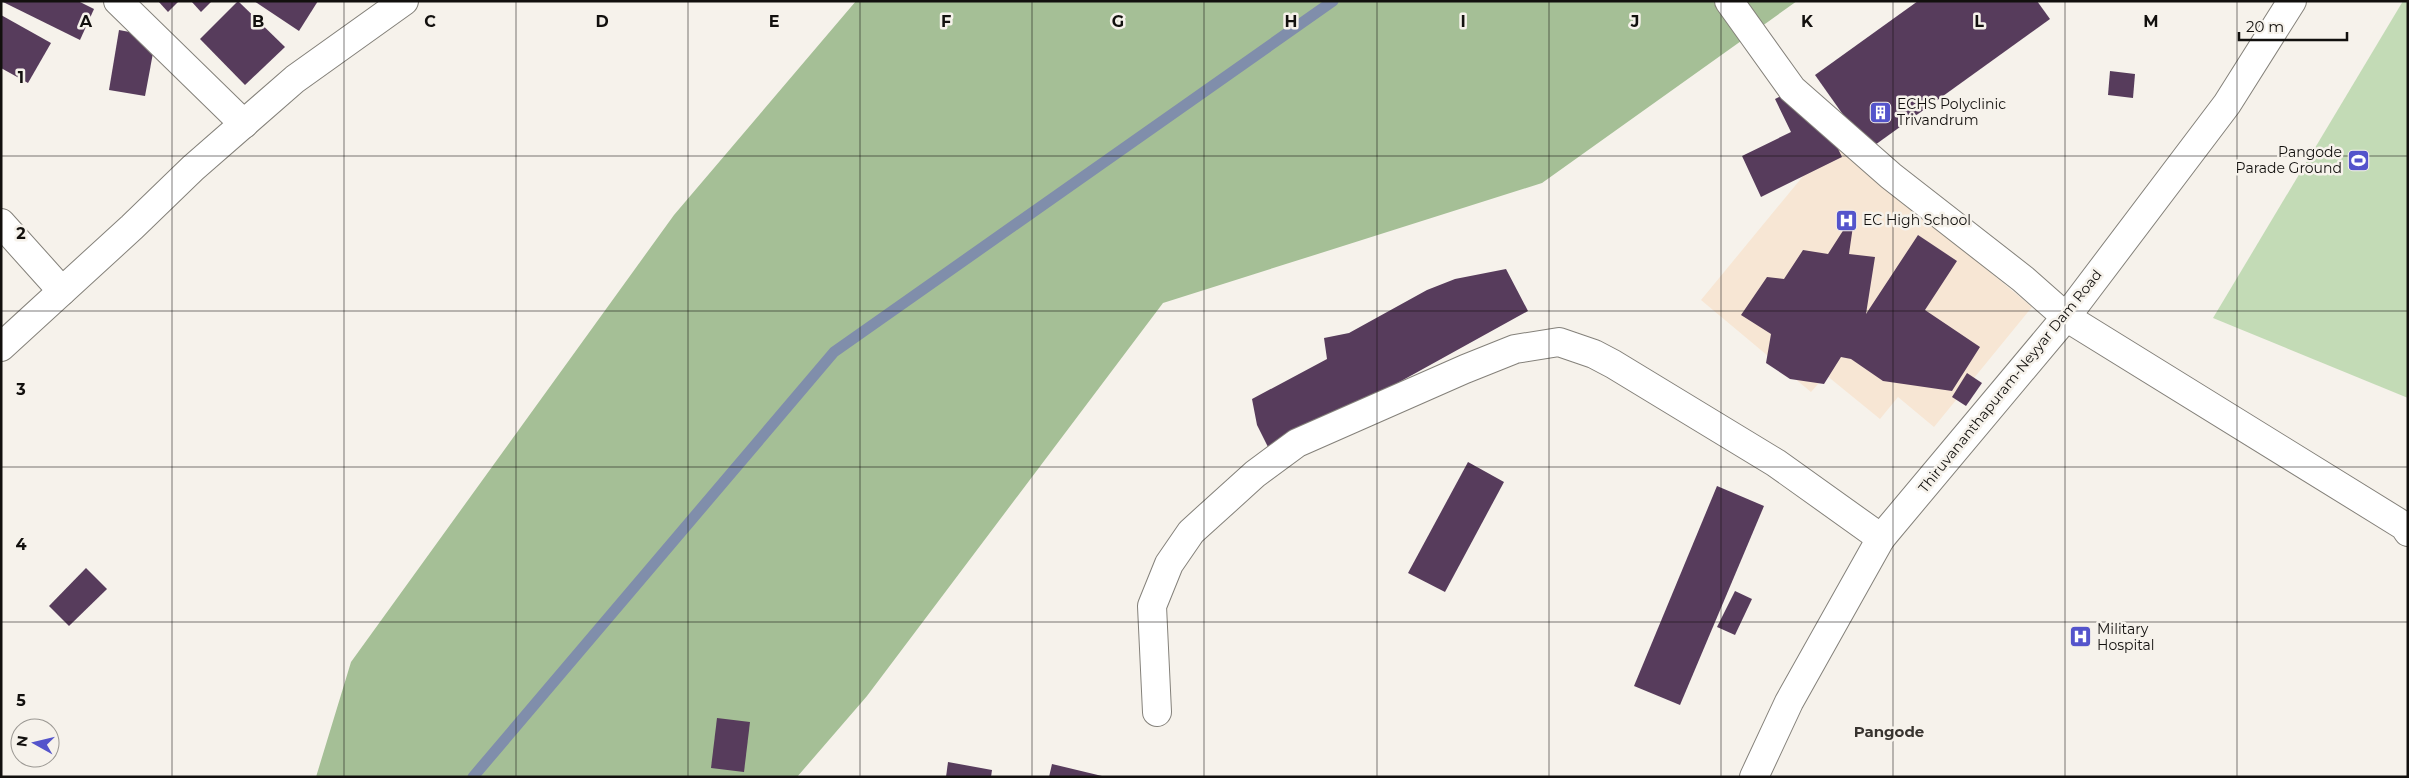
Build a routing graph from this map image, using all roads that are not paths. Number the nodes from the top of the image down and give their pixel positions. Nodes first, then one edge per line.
1 (118, 1) edge
2 (404, 1) edge
3 (1730, 1) edge
4 (2292, 1) edge
5 (244, 124) junction
6 (1, 223) edge
7 (62, 292) junction
8 (2066, 318) junction
9 (1, 347) edge
10 (2396, 516) edge
11 (2408, 532) edge
12 (1881, 538) junction
13 (1157, 712) dead end
14 (1754, 777) edge

1 - 5 main road
2 - 5 main road
3 - 8 main road
4 - 8 main road, Thiruvananthapuram-Neyyar Dam Road
5 - 7 main road
6 - 7 main road
7 - 9 main road
8 - 10 main road
8 - 12 main road, Thiruvananthapuram-Neyyar Dam Road
10 - 11 main road
12 - 13 main road
12 - 14 main road, Thiruvananthapuram-Neyyar Dam Road

